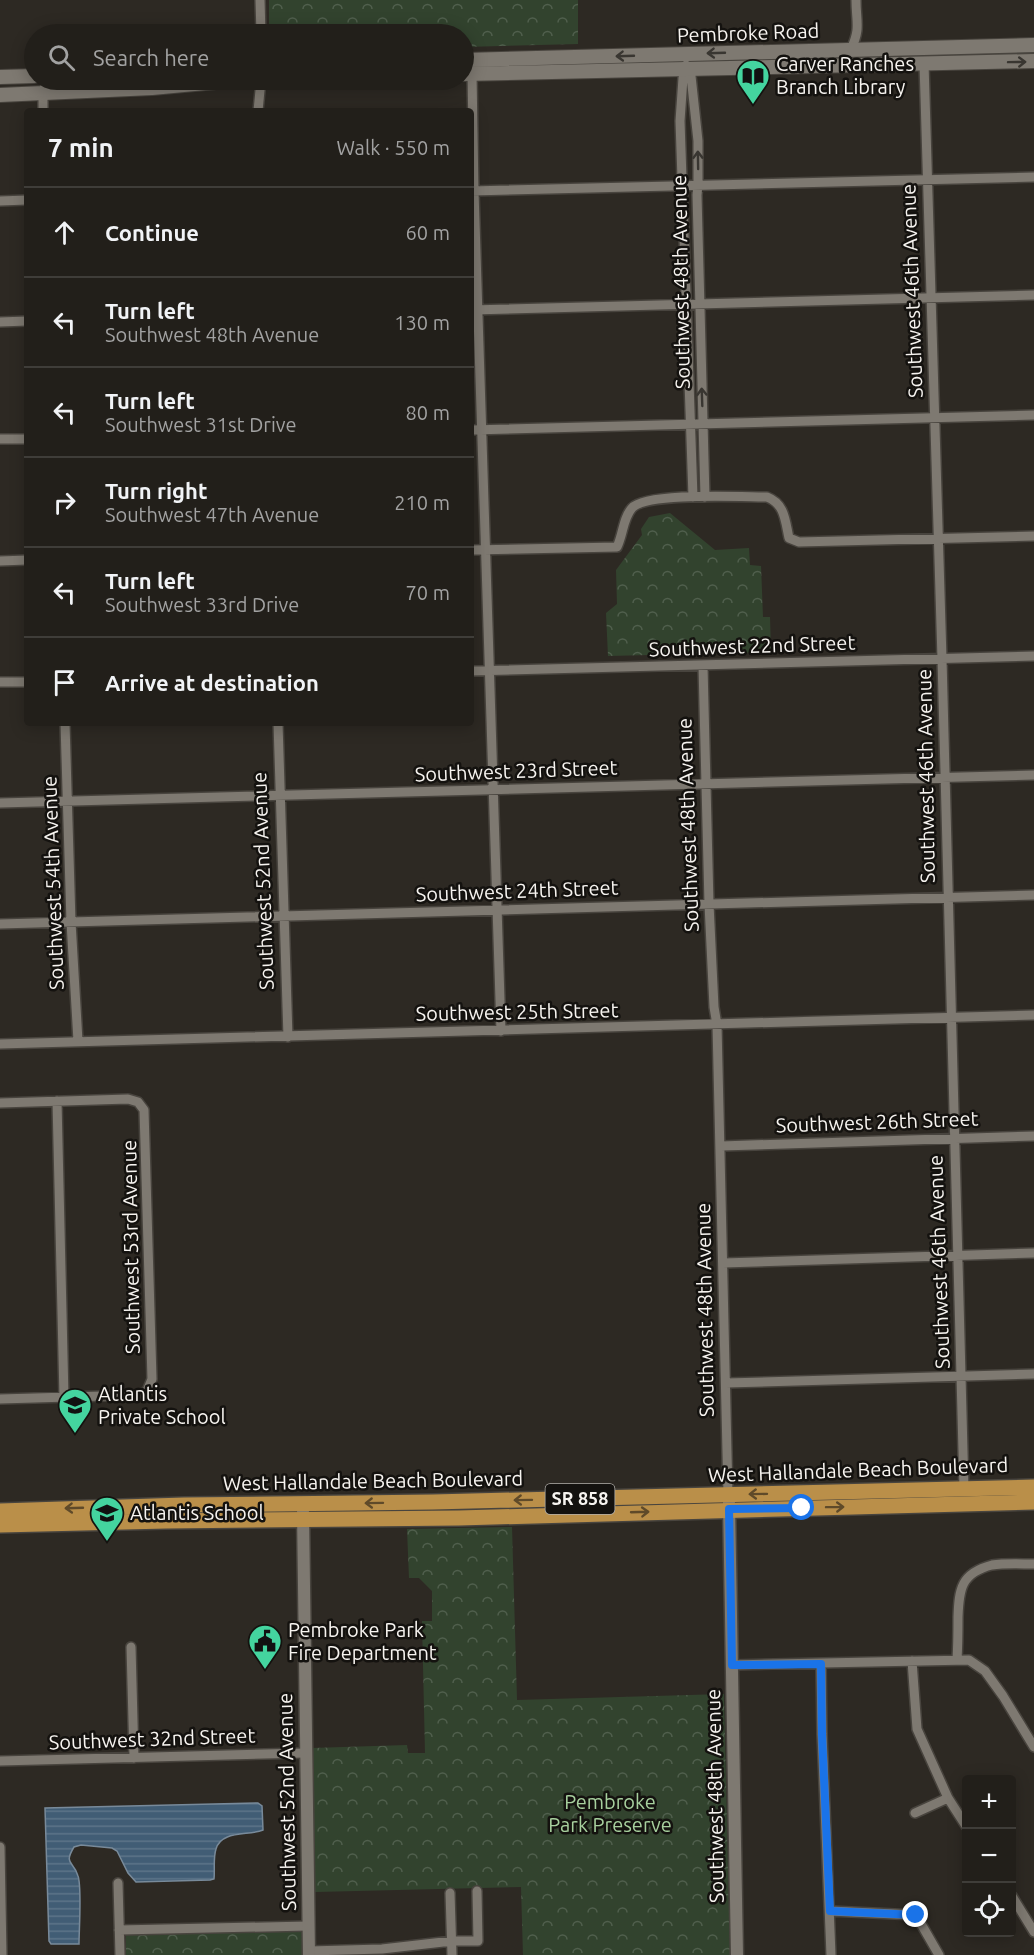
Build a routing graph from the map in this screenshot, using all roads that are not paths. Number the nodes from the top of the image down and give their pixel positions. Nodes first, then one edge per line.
1 (260, 0) edge
2 (856, 0) edge
3 (261, 24) edge
4 (1033, 45) edge
5 (903, 48) junction
6 (851, 49) junction
7 (563, 57) junction
8 (474, 60) edge
9 (685, 61) junction
10 (1034, 61) edge
11 (924, 63) junction
12 (791, 66) junction
13 (474, 71) edge
14 (474, 74) edge
15 (17, 76) junction
16 (24, 76) edge
17 (0, 77) edge
18 (0, 87) edge
19 (46, 90) edge
20 (116, 90) edge
21 (260, 90) edge
22 (469, 90) edge
23 (0, 94) edge
24 (43, 94) junction
25 (43, 108) edge
26 (258, 108) edge
27 (469, 108) edge
28 (1034, 177) edge
29 (927, 180) junction
30 (698, 184) junction
31 (683, 185) junction
32 (474, 191) edge
33 (24, 200) edge
34 (0, 201) edge
35 (474, 270) edge
36 (1034, 295) edge
37 (930, 298) junction
38 (687, 303) junction
39 (699, 303) junction
40 (475, 310) edge
41 (24, 321) edge
42 (0, 322) edge
43 (1034, 415) edge
44 (934, 418) junction
45 (690, 424) junction
46 (703, 424) junction
47 (474, 430) edge
48 (483, 430) junction
49 (0, 439) edge
50 (24, 439) edge
51 (693, 497) junction
52 (705, 497) junction
53 (1034, 536) edge
54 (938, 540) junction
55 (474, 550) edge
56 (486, 550) junction
57 (24, 560) edge
58 (0, 561) edge
59 (1034, 656) edge
60 (942, 659) junction
61 (703, 666) junction
62 (490, 670) junction
63 (474, 671) edge
64 (0, 682) edge
65 (24, 682) edge
66 (64, 726) edge
67 (278, 726) edge
68 (1034, 775) edge
69 (945, 777) junction
70 (707, 783) junction
71 (493, 789) junction
72 (280, 796) junction
73 (67, 801) junction
74 (0, 803) edge
75 (1034, 895) edge
76 (947, 898) junction
77 (709, 904) junction
78 (497, 910) junction
79 (285, 916) junction
80 (71, 922) junction
81 (0, 924) edge
82 (1034, 1015) edge
83 (951, 1017) junction
84 (717, 1025) junction
85 (501, 1031) junction
86 (288, 1037) junction
87 (78, 1041) junction
88 (0, 1044) edge
89 (57, 1101) junction
90 (0, 1103) edge
91 (1034, 1136) edge
92 (954, 1137) junction
93 (721, 1146) junction
94 (1034, 1253) edge
95 (957, 1255) junction
96 (723, 1263) junction
97 (1034, 1374) edge
98 (960, 1376) junction
99 (726, 1383) junction
100 (63, 1398) junction
101 (0, 1399) edge
102 (1034, 1489) edge
103 (965, 1496) junction
104 (433, 1502) junction
105 (729, 1502) junction
106 (1034, 1502) edge
107 (0, 1510) edge
108 (303, 1511) junction
109 (459, 1518) junction
110 (0, 1525) edge
111 (1034, 1564) edge
112 (131, 1647) dead end
113 (957, 1659) junction
114 (912, 1661) junction
115 (821, 1664) junction
116 (732, 1665) junction
117 (1034, 1747) edge
118 (305, 1753) junction
119 (134, 1758) junction
120 (0, 1761) edge
121 (948, 1798) junction
122 (915, 1813) dead end
123 (962, 1820) edge
124 (0, 1847) edge
125 (118, 1883) dead end
126 (477, 1891) dead end
127 (450, 1893) dead end
128 (1016, 1904) edge
129 (0, 1905) edge
130 (830, 1911) junction
131 (308, 1926) junction
132 (119, 1930) junction
133 (1034, 1932) edge
134 (452, 1941) junction
135 (382, 1952) edge
136 (309, 1953) edge
137 (2, 1955) edge
138 (120, 1955) edge
139 (452, 1955) edge
140 (737, 1955) edge
141 (831, 1955) edge
142 (939, 1955) edge

1 - 3 street
2 - 6 street
4 - 5 main road, Pembroke Road
4 - 11 main road
5 - 6 main road, Pembroke Road
5 - 12 main road
6 -> 9 main road, Pembroke Road
7 - 8 main road, Pembroke Road
9 -> 7 main road, Pembroke Road
7 - 13 main road
9 - 12 main road, Pembroke Road
9 - 14 main road, Pembroke Road
30 -> 9 street, Southwest 48th Avenue
9 - 31 street, Southwest 48th Avenue
11 -> 10 main road, Pembroke Road
11 - 12 main road, Pembroke Road
11 - 29 street, Southwest 46th Avenue
15 - 16 main road
15 - 17 main road
15 - 18 main road
19 - 24 main road
20 - 24 main road
21 - 26 street
22 - 27 street
23 - 24 main road
24 - 25 street
28 - 29 street
29 - 30 street
29 - 37 street, Southwest 46th Avenue
30 - 31 street
30 - 39 street, Southwest 48th Avenue
31 - 32 street
31 - 38 street, Southwest 48th Avenue
33 - 34 street
35 - 40 street
36 - 37 street
37 - 39 street
37 - 44 street, Southwest 46th Avenue
38 - 39 street
38 - 40 street
38 - 45 street, Southwest 48th Avenue
46 -> 39 street, Southwest 48th Avenue
40 - 48 street
41 - 42 street
43 - 44 street
44 - 46 street
44 - 54 street, Southwest 46th Avenue
45 - 46 street
45 - 48 street
45 - 51 street, Southwest 48th Avenue
46 - 52 street, Southwest 48th Avenue
47 - 48 street
48 - 56 street
49 - 50 street
51 - 52 street
51 - 56 street
52 - 54 street
53 - 54 street
54 - 60 street, Southwest 46th Avenue
55 - 56 street
56 - 62 street
57 - 58 street
59 - 60 street, Southwest 22nd Street
60 - 61 street, Southwest 22nd Street
60 - 69 street, Southwest 46th Avenue
61 - 62 street, Southwest 22nd Street
61 - 70 street, Southwest 48th Avenue
62 - 63 street, Southwest 22nd Street
62 - 71 street
64 - 65 street
66 - 73 street, Southwest 54th Avenue
67 - 72 street, Southwest 52nd Avenue
68 - 69 street, Southwest 23rd Street
69 - 70 street, Southwest 23rd Street
69 - 76 street, Southwest 46th Avenue
70 - 71 street, Southwest 23rd Street
70 - 77 street, Southwest 48th Avenue
71 - 72 street, Southwest 23rd Street
71 - 78 street
72 - 73 street, Southwest 23rd Street
72 - 79 street, Southwest 52nd Avenue
73 - 74 street, Southwest 23rd Street
73 - 80 street, Southwest 54th Avenue
75 - 76 street, Southwest 24th Street
76 - 77 street, Southwest 24th Street
76 - 83 street, Southwest 46th Avenue
77 - 78 street, Southwest 24th Street
77 - 84 street, Southwest 48th Avenue
78 - 79 street, Southwest 24th Street
78 - 85 street
79 - 80 street, Southwest 24th Street
79 - 86 street, Southwest 52nd Avenue
80 - 81 street, Southwest 24th Street
80 - 87 street, Southwest 54th Avenue
82 - 83 street, Southwest 25th Street
83 - 84 street, Southwest 25th Street
83 - 92 street, Southwest 46th Avenue
84 - 85 street, Southwest 25th Street
84 - 93 street, Southwest 48th Avenue
85 - 86 street, Southwest 25th Street
86 - 87 street, Southwest 25th Street
87 - 88 street, Southwest 25th Street
89 - 90 street
89 - 100 street
89 - 100 street, Southwest 53rd Avenue
91 - 92 street, Southwest 26th Street
92 - 93 street, Southwest 26th Street
92 - 95 street, Southwest 46th Avenue
93 - 96 street, Southwest 48th Avenue
94 - 95 street
95 - 96 street
95 - 98 street, Southwest 46th Avenue
96 - 99 street, Southwest 48th Avenue
97 - 98 street
98 - 99 street
98 - 103 street, Southwest 46th Avenue
99 - 105 street, Southwest 48th Avenue
100 - 101 street
102 - 103 main road, West Hallandale Beach Boulevard / SR 858
103 -> 105 main road, West Hallandale Beach Boulevard / SR 858
105 -> 103 main road, West Hallandale Beach Boulevard / SR 858
103 - 106 main road, West Hallandale Beach Boulevard / SR 858
105 -> 104 main road, West Hallandale Beach Boulevard / SR 858
104 -> 108 main road, West Hallandale Beach Boulevard / SR 858
104 - 109 main road
109 -> 105 main road, West Hallandale Beach Boulevard / SR 858
105 - 116 street, Southwest 48th Avenue
108 -> 107 main road, West Hallandale Beach Boulevard / SR 858
108 - 109 main road, West Hallandale Beach Boulevard / SR 858
108 - 110 main road, West Hallandale Beach Boulevard / SR 858
108 - 118 street, Southwest 52nd Avenue
111 - 113 street
112 - 119 street
113 - 114 street
113 - 117 street
114 - 115 street
114 - 121 street
115 - 116 street
115 - 130 street
116 - 140 street, Southwest 48th Avenue
118 - 119 street, Southwest 32nd Street
118 - 131 street, Southwest 52nd Avenue
119 - 120 street, Southwest 32nd Street
121 - 122 street
121 - 123 street
124 - 129 street
125 - 132 street
126 - 134 street
127 - 134 street
128 - 133 street
129 - 137 street
130 - 141 street
130 - 142 street
131 - 132 street
131 - 136 street, Southwest 52nd Avenue
132 - 138 street
134 - 135 street
134 - 139 street
135 - 136 street

